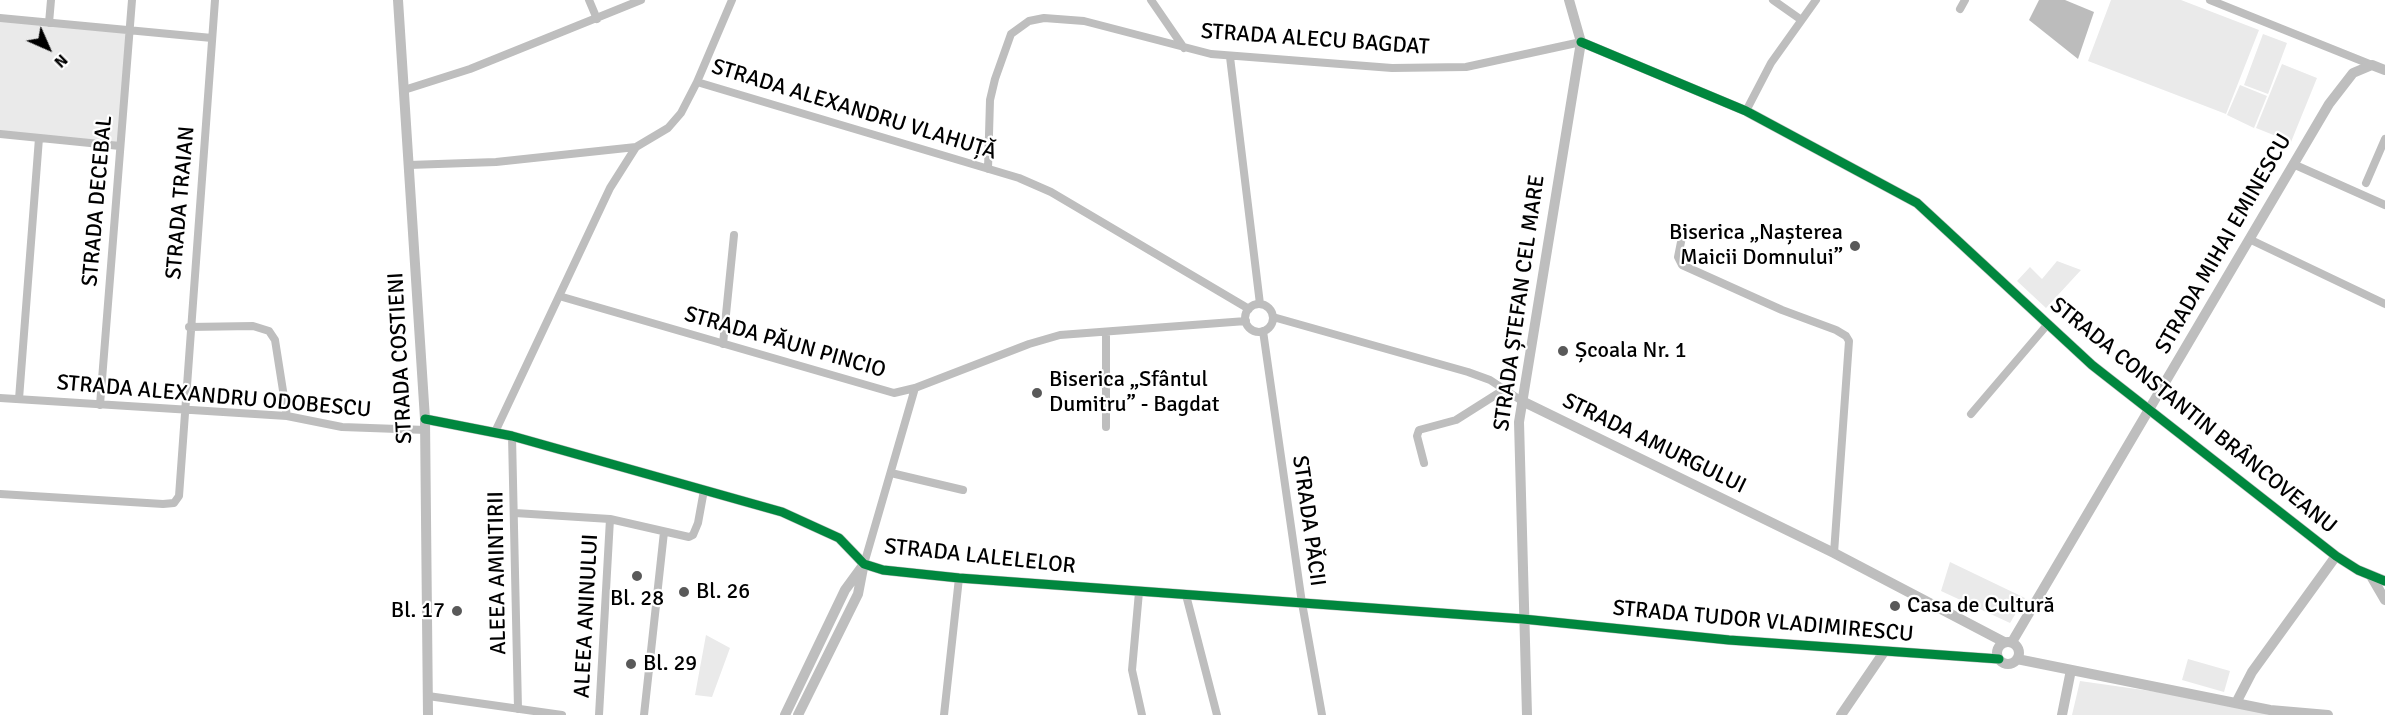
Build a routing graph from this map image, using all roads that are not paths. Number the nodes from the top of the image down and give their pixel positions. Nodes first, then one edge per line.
1 (51, 0) edge
2 (132, 0) edge
3 (215, 0) edge
4 (398, 0) edge
5 (589, 0) edge
6 (641, 0) edge
7 (732, 0) edge
8 (1151, 0) edge
9 (1569, 0) edge
10 (1773, 0) edge
11 (1816, 0) edge
12 (1965, 0) edge
13 (2210, 0) edge
14 (1960, 9) dead end
15 (0, 18) edge
16 (1800, 19) junction
17 (597, 20) junction
18 (49, 23) junction
19 (130, 31) junction
20 (212, 38) junction
21 (1581, 42) junction
22 (1184, 48) junction
23 (1230, 57) junction
24 (2373, 65) junction
25 (2385, 70) edge
26 (697, 82) junction
27 (404, 90) junction
28 (1746, 111) junction
29 (0, 134) edge
30 (39, 138) junction
31 (2385, 139) edge
32 (120, 146) junction
33 (636, 147) junction
34 (2293, 164) junction
35 (409, 165) junction
36 (988, 169) junction
37 (2366, 183) dead end
38 (2385, 205) edge
39 (1683, 232) dead end
40 (734, 235) dead end
41 (2249, 239) junction
42 (559, 296) junction
43 (1260, 304) junction
44 (2385, 304) edge
45 (1249, 309) junction
46 (1273, 317) junction
47 (1246, 321) junction
48 (2047, 325) junction
49 (189, 327) junction
50 (1263, 331) junction
51 (1106, 332) junction
52 (723, 344) junction
53 (915, 388) junction
54 (1505, 389) junction
55 (0, 398) edge
56 (20, 399) junction
57 (1522, 401) junction
58 (100, 405) junction
59 (184, 409) junction
60 (2149, 411) junction
61 (1971, 414) dead end
62 (287, 416) junction
63 (425, 425) junction
64 (1106, 427) dead end
65 (495, 432) junction
66 (512, 436) junction
67 (1424, 463) dead end
68 (891, 473) junction
69 (704, 490) junction
70 (963, 490) dead end
71 (0, 494) edge
72 (515, 513) junction
73 (610, 519) junction
74 (664, 532) junction
75 (1834, 553) junction
76 (2336, 556) junction
77 (864, 564) junction
78 (2371, 576) junction
79 (959, 578) junction
80 (2385, 581) edge
81 (1139, 592) junction
82 (1186, 595) junction
83 (2385, 600) edge
84 (1302, 603) junction
85 (1523, 619) junction
86 (2008, 642) junction
87 (1884, 652) junction
88 (1999, 659) junction
89 (2017, 659) junction
90 (2071, 670) junction
91 (428, 696) junction
92 (2236, 703) junction
93 (518, 709) junction
94 (551, 714) edge
95 (428, 715) edge
96 (562, 715) edge
97 (600, 715) edge
98 (644, 715) edge
99 (784, 715) edge
100 (798, 715) edge
101 (944, 715) edge
102 (1142, 715) edge
103 (1217, 715) edge
104 (1322, 715) edge
105 (1527, 715) edge
106 (1841, 715) edge
107 (2062, 715) edge
108 (2328, 715) edge

1 - 18 street
2 - 19 street, STRADA DECEBAL
3 - 20 street, STRADA TRAIAN
4 - 27 street, STRADA COSTIENI
5 - 17 street
6 - 17 street
7 - 26 street
8 - 22 street
9 - 21 street
10 - 16 street
11 - 16 street
12 - 14 street
13 - 24 street
15 - 18 street
16 - 28 street
17 - 27 street
18 - 19 street
19 - 20 street
19 - 32 street, STRADA DECEBAL
20 - 49 street, STRADA TRAIAN
21 - 23 street, STRADA ALECU BAGDAT
21 - 28 street, STRADA CONSTANTIN BRÂNCOVEANU
21 - 57 street, STRADA ȘTEFAN CEL MARE
22 - 23 street, STRADA ALECU BAGDAT
22 - 36 street, STRADA ALECU BAGDAT
23 - 43 street
24 - 25 street
24 - 34 street, STRADA MIHAI EMINESCU
26 - 33 street, STRADA ALEXANDRU VLAHUȚĂ
26 - 36 street, STRADA ALEXANDRU VLAHUȚĂ
27 - 35 street, STRADA COSTIENI
28 - 48 street, STRADA CONSTANTIN BRÂNCOVEANU
29 - 30 street
30 - 32 street
30 - 56 street
31 - 37 street
32 - 58 street, STRADA DECEBAL
33 - 35 street, STRADA ALEXANDRU VLAHUȚĂ
33 - 42 street
34 - 38 street
34 - 41 street, STRADA MIHAI EMINESCU
35 - 63 street, STRADA COSTIENI
36 - 45 street, STRADA ALEXANDRU VLAHUȚĂ
39 - 75 street
40 - 52 street
41 - 44 street
41 - 60 street, STRADA MIHAI EMINESCU
42 - 52 street, STRADA PĂUN PINCIO
42 - 65 street
43 - 45 street
43 - 46 street
45 - 47 street
46 - 50 street
46 - 54 street, STRADA AMURGULUI
47 - 50 street
47 - 51 street, STRADA PĂUN PINCIO
48 - 60 street, STRADA CONSTANTIN BRÂNCOVEANU
48 - 61 street
49 - 59 street, STRADA TRAIAN
49 - 62 street
50 - 84 street, STRADA PĂCII
51 - 53 street, STRADA PĂUN PINCIO
51 - 64 street
52 - 53 street, STRADA PĂUN PINCIO
53 - 68 street
54 - 57 street, STRADA AMURGULUI
54 - 67 street
55 - 56 street, STRADA ALEXANDRU ODOBESCU
56 - 58 street, STRADA ALEXANDRU ODOBESCU
57 - 75 street, STRADA AMURGULUI
57 - 85 street, STRADA ȘTEFAN CEL MARE
58 - 59 street, STRADA ALEXANDRU ODOBESCU
59 - 62 street, STRADA ALEXANDRU ODOBESCU
59 - 71 street, STRADA TRAIAN
60 - 76 street, STRADA CONSTANTIN BRÂNCOVEANU
60 - 86 street, STRADA MIHAI EMINESCU
62 - 63 street, STRADA ALEXANDRU ODOBESCU
63 - 65 street, STRADA LALELELOR
63 - 91 street, STRADA COSTIENI
65 - 66 street, STRADA LALELELOR
66 - 69 street, STRADA LALELELOR
66 - 72 street, ALEEA AMINTIRII
68 - 70 street
68 - 77 street
69 - 74 street
69 - 77 street, STRADA LALELELOR
72 - 73 street
72 - 93 street, ALEEA AMINTIRII
73 - 74 street
73 - 97 street, ALEEA ANINULUI
74 - 98 street
75 - 86 street, STRADA AMURGULUI
76 - 78 street, STRADA CONSTANTIN BRÂNCOVEANU
76 - 92 street
77 - 79 street, STRADA LALELELOR
77 - 99 street
77 - 100 street
78 - 80 street, STRADA CONSTANTIN BRÂNCOVEANU
78 - 83 street
79 - 81 street, STRADA LALELELOR
79 - 101 street
81 - 82 street, STRADA LALELELOR
81 - 102 street
82 - 84 street, STRADA LALELELOR
82 - 103 street
84 - 85 street, STRADA LALELELOR
84 - 104 street, STRADA PĂCII
85 - 87 street, STRADA TUDOR VLADIMIRESCU
85 - 105 street, STRADA ȘTEFAN CEL MARE
86 - 88 street
86 - 89 street
87 - 88 street, STRADA TUDOR VLADIMIRESCU
87 - 106 street
88 - 89 street, STRADA TUDOR VLADIMIRESCU
89 - 90 street, STRADA TUDOR VLADIMIRESCU
90 - 92 street, STRADA TUDOR VLADIMIRESCU
90 - 107 street
91 - 93 street
91 - 95 street, STRADA COSTIENI
92 - 108 street, STRADA TUDOR VLADIMIRESCU
93 - 94 street
94 - 96 street

